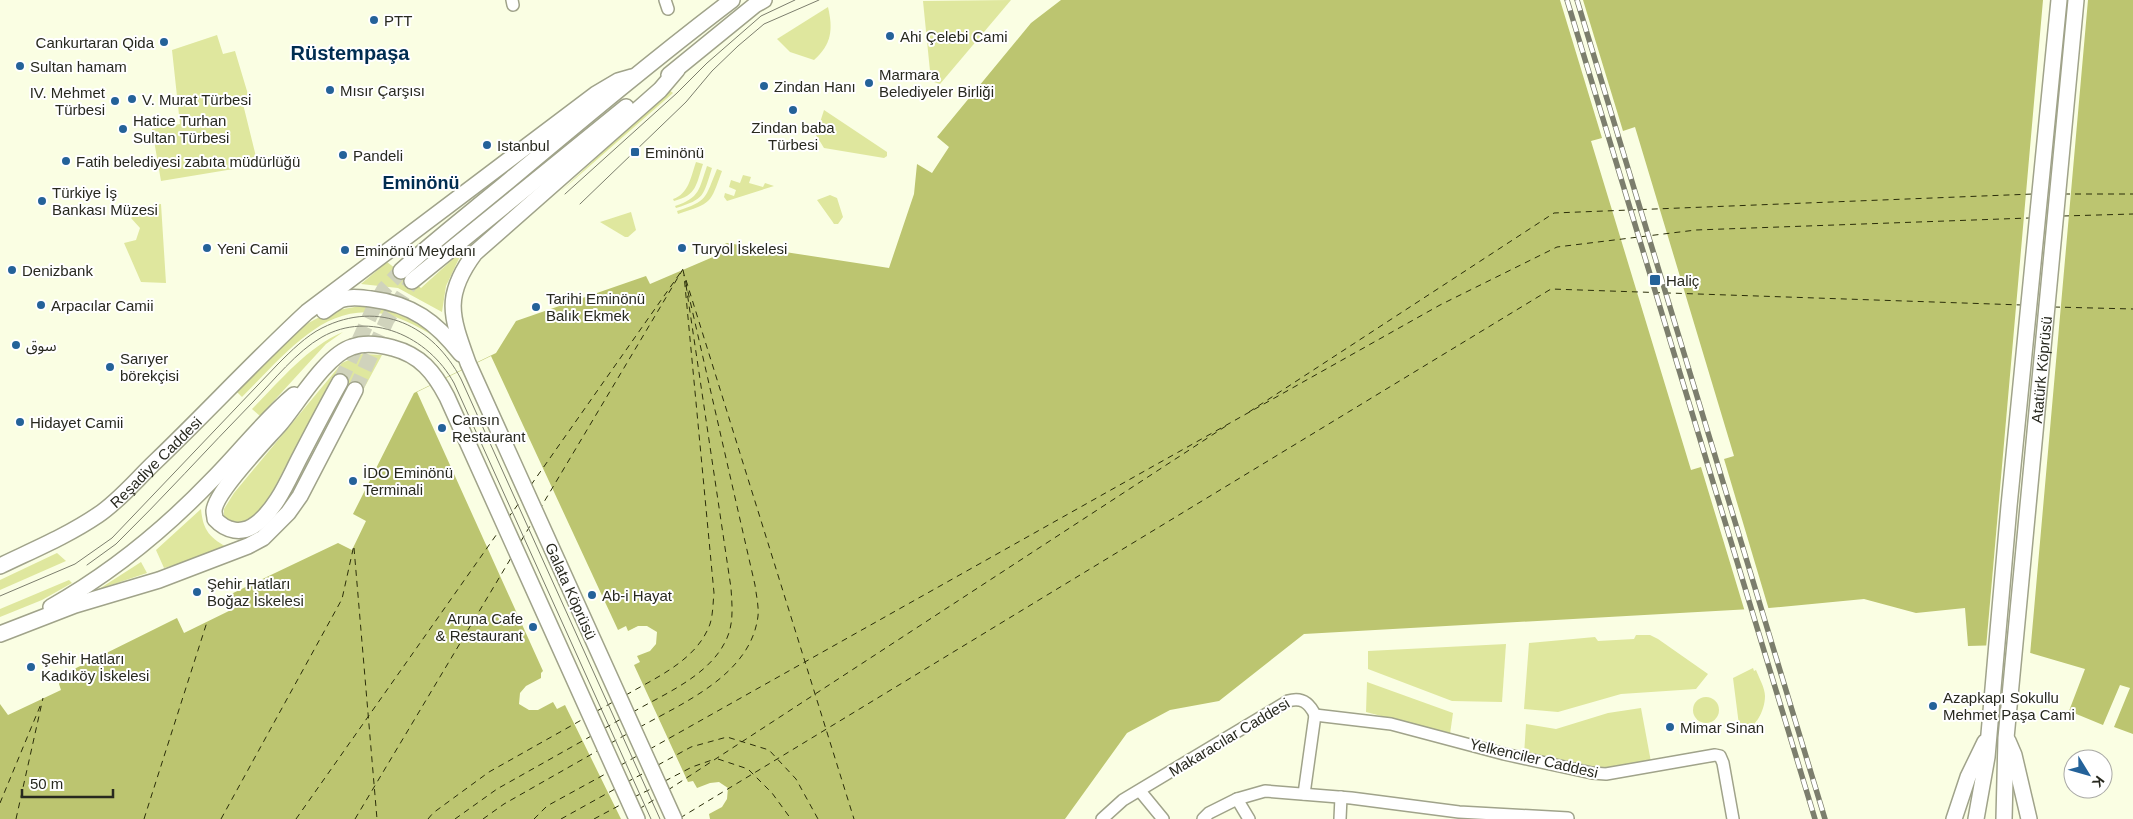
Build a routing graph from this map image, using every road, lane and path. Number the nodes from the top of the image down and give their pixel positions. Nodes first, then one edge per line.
1 (732, 0) edge
2 (764, 0) edge
3 (2059, 0) edge
4 (2076, 0) edge
5 (676, 70) junction
6 (632, 77) junction
7 (401, 271) tunnel mouth
8 (412, 282) tunnel mouth
9 (289, 328) junction
10 (468, 363) junction
11 (340, 382) tunnel mouth
12 (308, 386) junction
13 (354, 390) tunnel mouth
14 (0, 566) edge
15 (5, 632) edge
16 (1315, 715) junction
17 (1988, 736) junction
18 (2006, 738) junction
19 (1140, 791) junction
20 (1304, 794) junction
21 (1342, 797) junction
22 (1237, 798) junction
23 (1459, 816) edge
24 (1568, 818) edge
25 (637, 819) edge
26 (674, 819) edge
27 (1102, 819) edge
28 (1163, 819) edge
29 (1203, 819) edge
30 (1249, 819) edge
31 (1340, 819) edge
32 (1733, 819) edge
33 (1954, 819) edge
34 (1976, 819) edge
35 (2004, 819) edge
36 (2028, 819) edge

1 - 6 main road
2 - 5 main road
3 - 17 main road, Atatürk Köprüsü
4 - 18 main road, Atatürk Köprüsü
5 - 8 main road
5 - 10 main road
6 - 7 main road
6 - 9 main road
9 - 10 main road
9 - 14 main road, Reşadiye Caddesi
10 - 26 main road, Galata Köprüsü
11 - 12 main road
12 - 15 main road
12 - 25 main road
13 - 15 main road
16 - 19 street, Makaracılar Caddesi
16 - 20 street
16 - 32 street, Yelkenciler Caddesi
17 - 33 main road
17 - 34 main road, Atatürk Köprüsü
18 - 35 main road, Atatürk Köprüsü
18 - 36 main road
19 - 27 street, Makaracılar Caddesi
19 - 28 street
20 - 21 street
20 - 22 street
21 - 23 street
21 - 31 street
22 - 29 street
22 - 30 street
23 - 24 street

